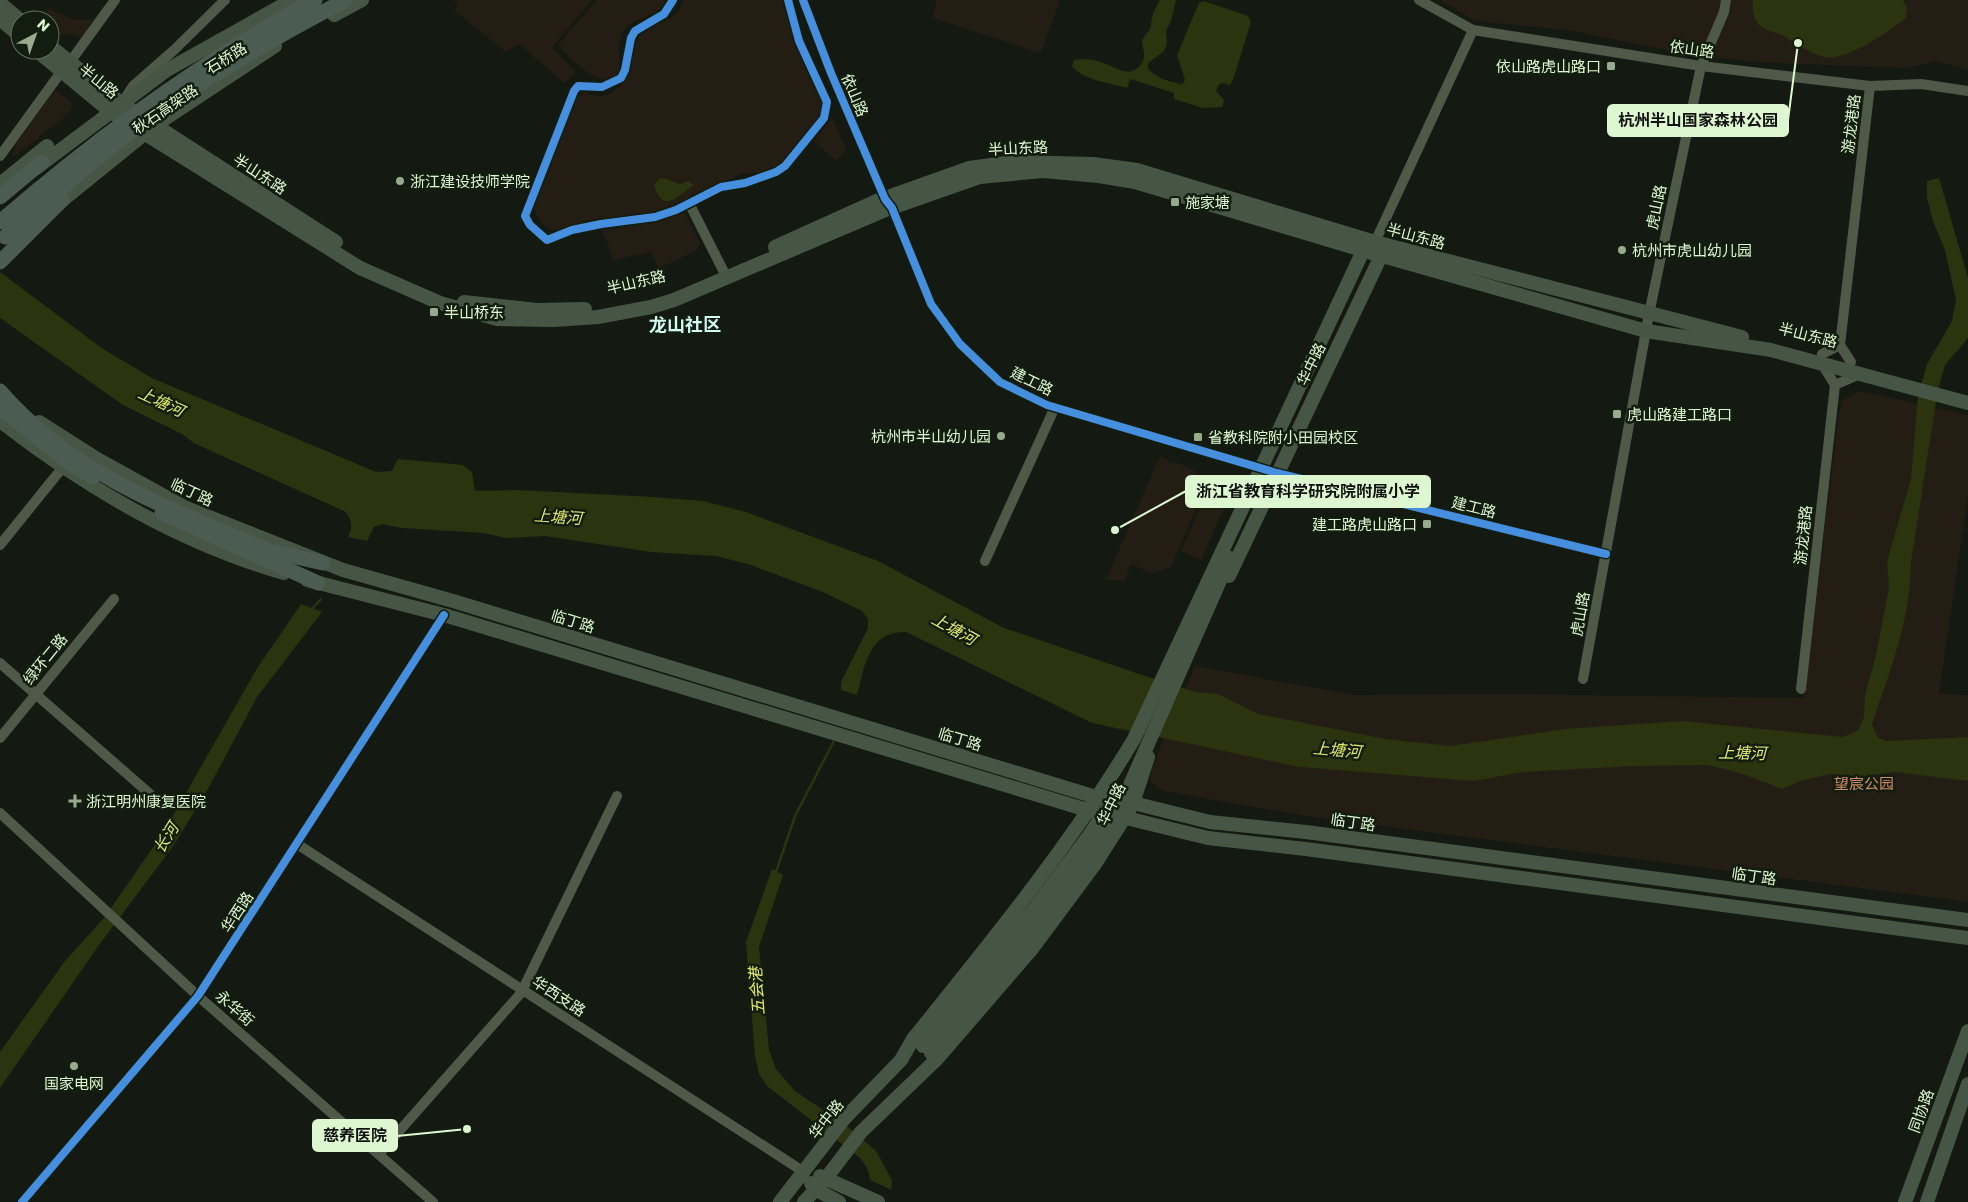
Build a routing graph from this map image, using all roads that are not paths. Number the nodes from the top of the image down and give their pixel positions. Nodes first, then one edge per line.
1 (115, 0) edge
2 (225, 0) edge
3 (292, 0) edge
4 (315, 0) edge
5 (346, 0) edge
6 (362, 0) edge
7 (673, 0) edge
8 (788, 0) edge
9 (803, 0) edge
10 (1419, 0) edge
11 (1726, 0) edge
12 (0, 3) edge
13 (10, 12) edge
14 (0, 19) edge
15 (10, 28) edge
16 (1473, 30) junction
17 (60, 59) edge
18 (54, 60) edge
19 (1701, 66) junction
20 (66, 67) junction
21 (1870, 86) junction
22 (1968, 90) edge
23 (116, 108) junction
24 (149, 129) junction
25 (0, 156) edge
26 (42, 162) junction
27 (0, 184) edge
28 (0, 197) edge
29 (62, 200) joint
30 (690, 203) junction
31 (888, 204) junction
32 (0, 205) edge
33 (0, 222) edge
34 (0, 242) edge
35 (1375, 242) junction
36 (1363, 250) junction
37 (1381, 256) junction
38 (2, 257) edge
39 (726, 274) junction
40 (1649, 314) junction
41 (1646, 331) junction
42 (1840, 345) junction
43 (1822, 359) junction
44 (1851, 362) junction
45 (1860, 374) junction
46 (1835, 385) junction
47 (1918, 385) junction
48 (0, 392) edge
49 (1964, 397) edge
50 (0, 408) edge
51 (1055, 408) junction
52 (0, 422) edge
53 (63, 467) junction
54 (1262, 468) junction
55 (1277, 473) junction
56 (1251, 492) junction
57 (1265, 500) junction
58 (0, 545) edge
59 (1606, 554) junction
60 (269, 557) junction
61 (1228, 558) junction
62 (985, 561) dead end
63 (323, 562) junction
64 (318, 583) junction
65 (114, 599) dead end
66 (444, 615) junction
67 (0, 663) edge
68 (1583, 678) dead end
69 (1801, 689) dead end
70 (36, 694) junction
71 (0, 738) edge
72 (150, 794) dead end
73 (617, 796) dead end
74 (1099, 798) junction
75 (1133, 803) junction
76 (1089, 811) junction
77 (0, 812) edge
78 (1126, 818) junction
79 (297, 844) junction
80 (1968, 920) edge
81 (1968, 938) edge
82 (522, 990) junction
83 (198, 996) junction
84 (1968, 1032) edge
85 (927, 1049) junction
86 (901, 1060) junction
87 (916, 1078) junction
88 (1968, 1084) edge
89 (379, 1154) junction
90 (804, 1172) junction
91 (828, 1177) junction
92 (815, 1189) junction
93 (22, 1202) edge
94 (433, 1202) edge
95 (780, 1202) edge
96 (804, 1202) edge
97 (840, 1202) edge
98 (878, 1202) edge
99 (1905, 1202) edge
100 (1927, 1202) edge

1 - 20 street
2 - 23 street
3 - 23 main road, 石桥路
4 - 33 highway, 秋石高架路, bridge
5 - 34 highway, 秋石高架路, bridge
6 - 24 main road, 石桥路
7 - 30 street
8 - 30 street
9 - 31 street, 依山路
10 - 16 street, 依山路
11 - 19 street, 虎山路
12 - 13 main road
14 - 15 main road
16 - 19 street, 依山路
16 - 35 street
17 - 20 main road, 半山路
18 - 20 main road, 半山路
19 - 21 street, 依山路
19 - 40 street, 虎山路
20 - 23 main road, 半山路
20 - 25 street
21 - 22 street, 依山路
21 - 42 street, 游龙港路
23 - 24 main road, 半山路
23 - 26 main road, 石桥路
23 - 27 main road
24 - 29 main road, 石桥路
24 - 39 main road, 半山东路
26 - 28 highway
26 - 32 main road, 石桥路
29 - 38 highway
30 - 39 street
31 - 35 main road, 半山东路
31 - 36 main road, 半山东路
31 - 39 main road, 半山东路
31 - 51 street, 建工路
35 - 36 main road
35 - 37 main road
35 - 40 main road, 半山东路
36 - 37 main road, 半山东路
36 - 54 main road, 华中路
37 - 41 main road, 半山东路
37 - 55 main road, 华中路
40 - 41 street, 虎山路
40 - 43 main road, 半山东路
41 - 43 main road, 半山东路
41 - 59 street, 虎山路
42 - 43 street
42 - 44 street
43 - 44 main road, 半山东路
43 - 45 main road, 半山东路
43 - 46 street
44 - 47 main road, 半山东路
45 - 46 street
45 - 47 main road, 半山东路
46 - 69 street, 游龙港路
47 - 49 main road, 半山东路
48 - 60 highway, bridge
48 - 63 main road, 临丁路
50 - 60 highway
51 - 54 street, 建工路
51 - 62 street
52 - 53 main road
53 - 58 street
53 - 64 main road
54 - 55 street, 建工路
54 - 56 main road, 华中路
55 - 57 main road, 华中路
55 - 59 street, 建工路
56 - 61 main road, 华中路
56 - 74 main road, 华中路
57 - 61 main road, 华中路
57 - 75 main road, 华中路
59 - 68 street, 虎山路
60 - 63 highway
60 - 64 highway
61 - 85 main road, 华中路, bridge
63 - 74 main road, 临丁路
64 - 66 main road
65 - 70 street, 绿环二路
66 - 76 main road
66 - 79 street, 华西路
67 - 70 street
70 - 71 street, 绿环二路
70 - 72 street
73 - 82 street
74 - 75 main road, 临丁路
74 - 76 main road, 华中路
75 - 78 main road, 华中路
75 - 80 main road, 临丁路
76 - 78 main road
76 - 86 main road, 华中路
77 - 83 street, 永华街
78 - 81 main road
78 - 87 main road, 华中路
79 - 82 street, 华西支路
79 - 83 street, 华西路
82 - 89 street
82 - 90 street, 华西支路
83 - 89 street, 永华街
83 - 93 street, 华西路
84 - 99 main road, 同协路
85 - 86 main road, 华中路
85 - 87 main road, 华中路
86 - 90 main road, 华中路
87 - 91 main road, 华中路
88 - 100 main road
89 - 94 street, 永华街
90 - 91 main road
90 - 92 main road
90 - 95 main road, 华中路
91 - 92 main road, 华中路
91 - 98 main road
92 - 96 main road, 华中路
92 - 97 main road

